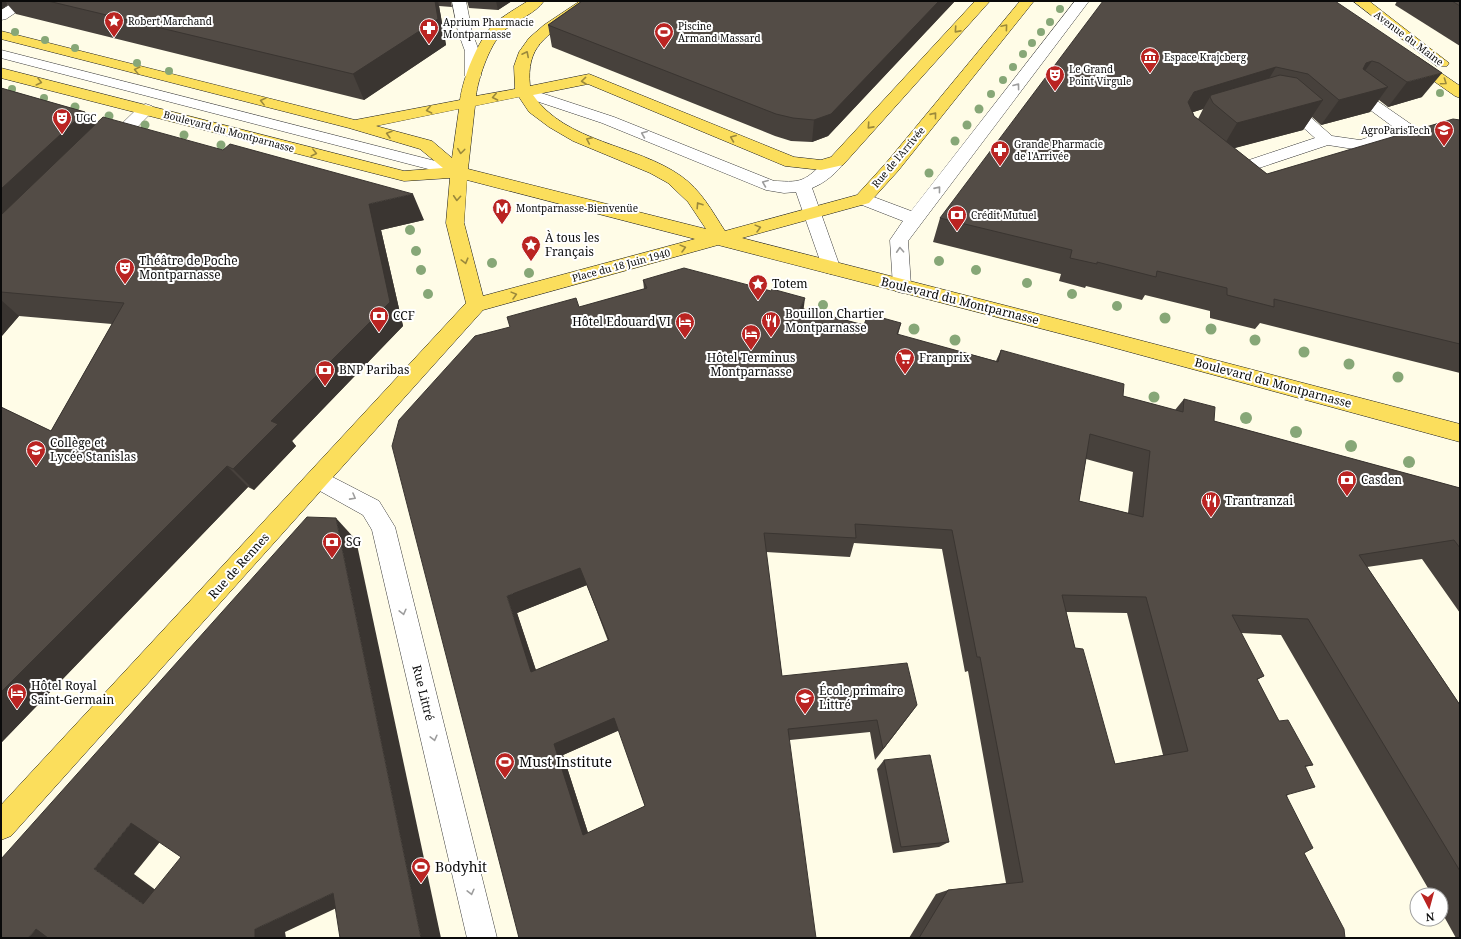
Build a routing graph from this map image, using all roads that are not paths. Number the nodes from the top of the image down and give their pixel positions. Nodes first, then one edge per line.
1 (26, 1) edge
2 (459, 1) edge
3 (537, 1) edge
4 (589, 1) edge
5 (983, 1) edge
6 (1027, 1) edge
7 (1082, 1) edge
8 (1360, 1) edge
9 (1, 16) edge
10 (1, 35) edge
11 (1402, 52) edge
12 (1, 54) edge
13 (1455, 72) dead end
14 (1, 73) edge
15 (472, 76) junction
16 (523, 92) junction
17 (1355, 92) edge
18 (1460, 92) edge
19 (1272, 99) edge
20 (467, 103) junction
21 (146, 109) junction
22 (355, 124) junction
23 (1409, 131) junction
24 (310, 133) junction
25 (1460, 135) edge
26 (1327, 140) junction
27 (99, 155) edge
28 (1212, 157) edge
29 (837, 161) junction
30 (459, 172) junction
31 (803, 186) junction
32 (864, 199) junction
33 (812, 213) junction
34 (914, 219) junction
35 (720, 238) junction
36 (831, 267) junction
37 (902, 286) junction
38 (476, 305) junction
39 (1460, 433) edge
40 (319, 479) junction
41 (1, 826) edge
42 (482, 938) edge

1 - 9 street
2 - 15 street
3 - 15 main road
16 -> 4 main road
5 -> 29 main road
32 -> 6 main road, Rue de l'Arrivée
34 -> 7 street
8 - 13 main road, Avenue du Maine
22 -> 10 main road, Boulevard du Montparnasse
11 -> 18 main road, Avenue du Maine
12 - 24 street, Boulevard du Montparnasse
14 -> 21 main road, Boulevard du Montparnasse
15 - 20 main road
16 -> 20 main road
29 -> 16 main road
31 -> 16 street
35 -> 16 main road
17 - 23 street
19 - 26 street
20 -> 22 main road
20 -> 30 main road
21 - 27 street
21 -> 30 main road, Boulevard du Montparnasse
22 - 24 street, Boulevard du Montparnasse
30 -> 22 main road, Boulevard du Montparnasse
23 - 25 street
23 - 26 street
24 - 30 street, Boulevard du Montparnasse
26 - 28 street
29 - 31 street
30 - 35 main road, Boulevard du Montparnasse
30 -> 38 main road
31 - 33 street
32 - 33 main road, Rue de l'Arrivée
32 - 34 street
35 -> 33 main road, Rue de l'Arrivée
33 - 36 street
37 -> 34 street
35 - 36 main road, Boulevard du Montparnasse
38 -> 35 main road, Place du 18 Juin 1940
36 - 37 main road, Boulevard du Montparnasse
37 - 39 main road, Boulevard du Montparnasse
38 - 40 main road, Rue de Rennes
40 - 41 main road, Rue de Rennes
40 -> 42 street, Rue Littré

